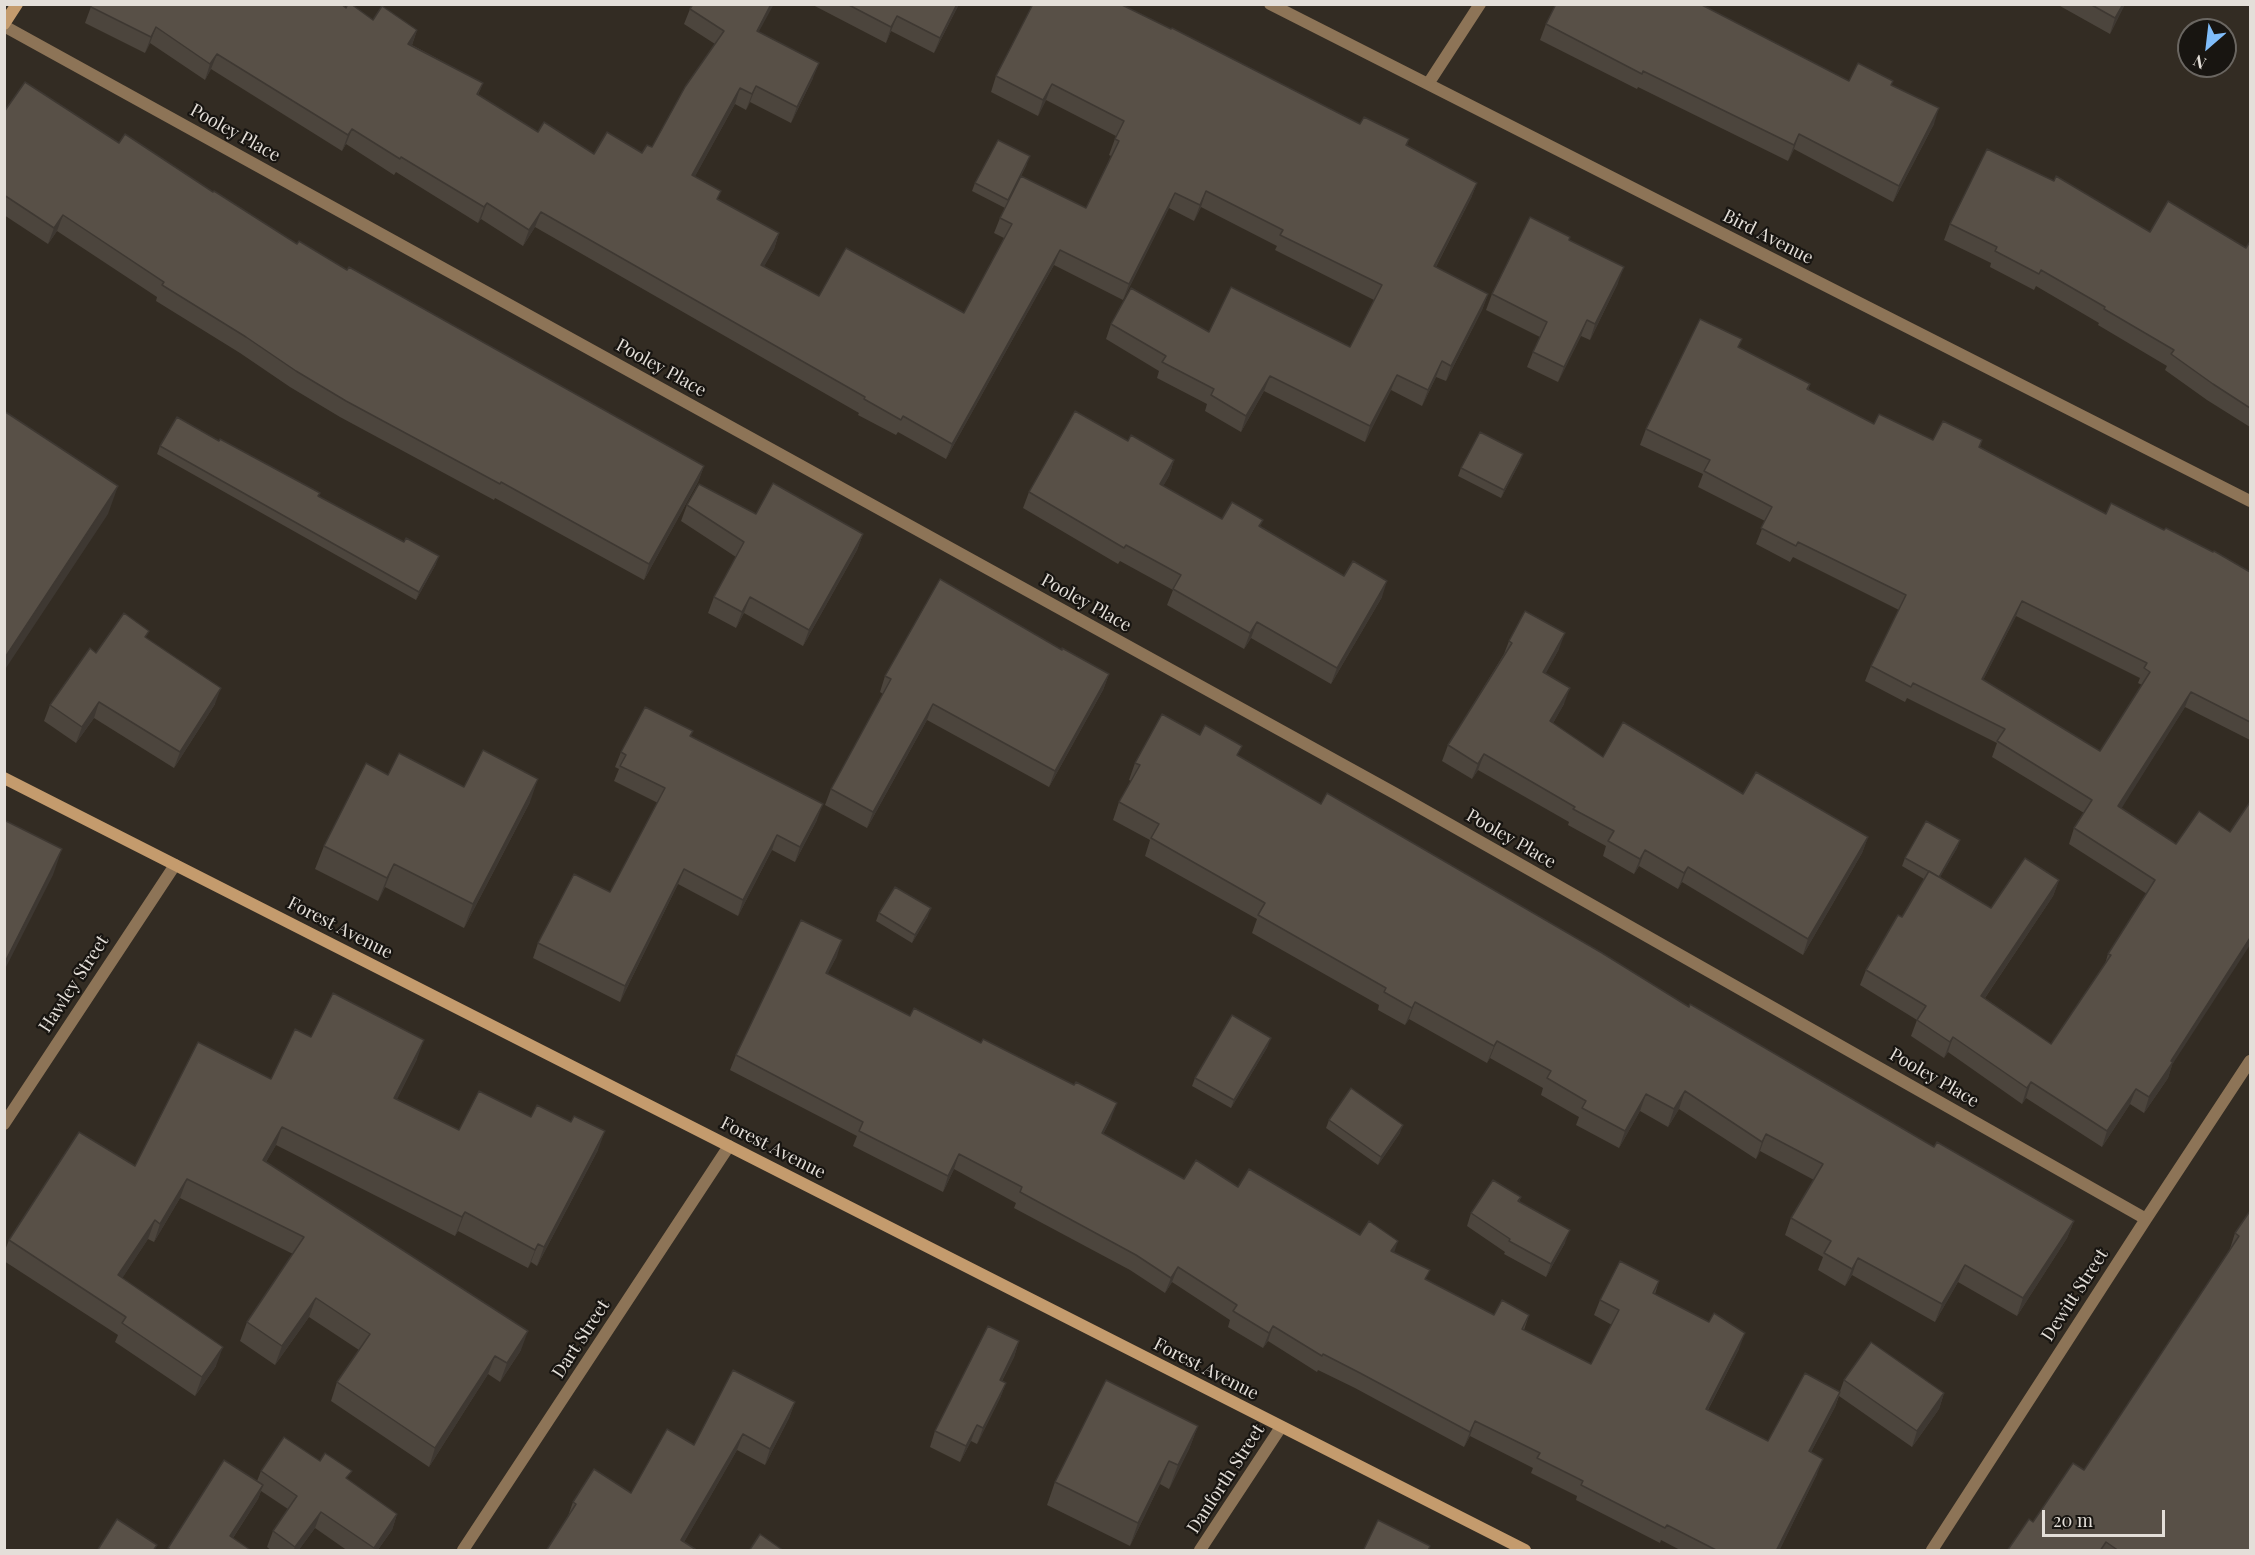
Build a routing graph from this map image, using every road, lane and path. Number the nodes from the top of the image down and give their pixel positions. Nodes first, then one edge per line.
1 (17, 4) edge
2 (1269, 4) edge
3 (1480, 4) edge
4 (4, 25) edge
5 (1428, 84) junction
6 (2250, 501) edge
7 (4, 778) edge
8 (175, 865) junction
9 (2250, 1061) edge
10 (4, 1124) edge
11 (729, 1146) junction
12 (2146, 1219) junction
13 (1281, 1427) junction
14 (463, 1551) edge
15 (1200, 1551) edge
16 (1525, 1551) edge
17 (1932, 1551) edge

1 - 4 street
2 - 5 street, Bird Avenue
3 - 5 street
4 - 12 street, Pooley Place
5 - 6 street, Bird Avenue
7 - 8 street, Forest Avenue
8 - 10 street, Hawley Street
8 - 11 street, Forest Avenue
9 - 12 street, Dewitt Street
11 - 13 street, Forest Avenue
11 - 14 street, Dart Street
12 - 17 street, Dewitt Street
13 - 15 street, Danforth Street
13 - 16 street, Forest Avenue

